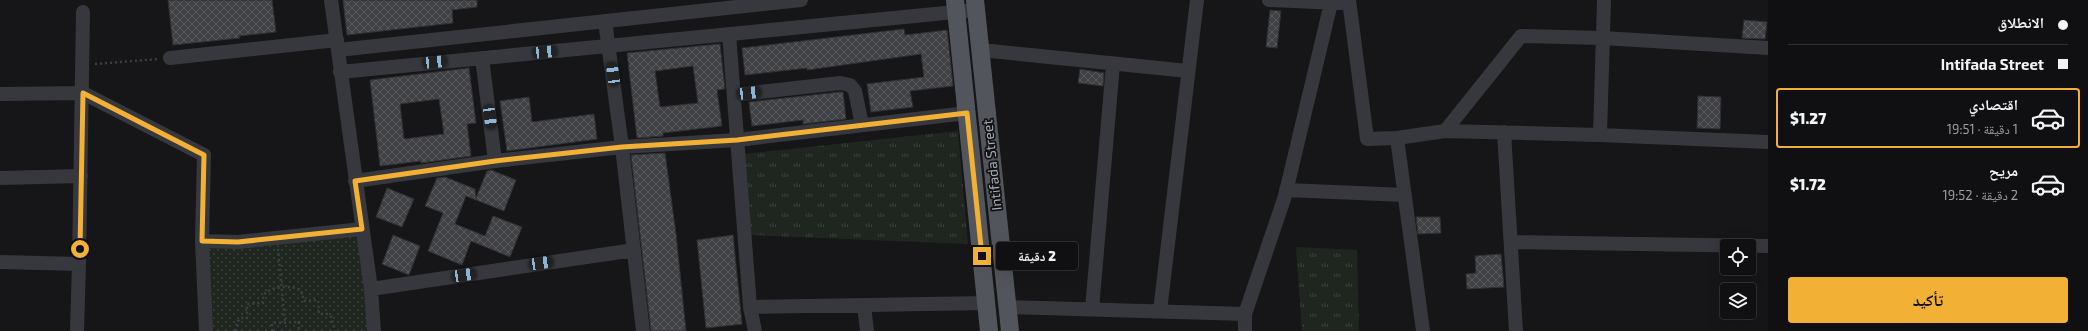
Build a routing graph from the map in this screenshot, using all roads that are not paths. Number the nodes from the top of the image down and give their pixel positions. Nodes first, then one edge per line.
1 (331, 0) edge
2 (802, 0) edge
3 (1198, 0) edge
4 (1269, 0) edge
5 (1604, 0) edge
6 (1349, 2) edge
7 (1331, 3) junction
8 (976, 5) edge
9 (956, 6) edge
10 (83, 12) dead end
11 (605, 21) junction
12 (729, 34) junction
13 (1603, 38) junction
14 (338, 45) junction
15 (609, 46) junction
16 (1768, 48) edge
17 (980, 50) junction
18 (170, 58) road end
19 (482, 58) junction
20 (1113, 64) junction
21 (1188, 71) junction
22 (340, 72) junction
23 (83, 93) junction
24 (0, 94) edge
25 (734, 95) junction
26 (967, 113) junction
27 (862, 125) junction
28 (1446, 131) junction
29 (1504, 132) junction
30 (1600, 135) junction
31 (1397, 138) junction
32 (737, 140) junction
33 (1768, 142) edge
34 (622, 147) junction
35 (495, 161) junction
36 (81, 176) junction
37 (0, 178) edge
38 (355, 181) junction
39 (1286, 190) junction
40 (1405, 195) junction
41 (362, 229) junction
42 (202, 241) junction
43 (1511, 242) junction
44 (1768, 246) edge
45 (634, 250) junction
46 (0, 262) edge
47 (79, 264) junction
48 (371, 289) junction
49 (986, 303) junction
50 (750, 306) junction
51 (864, 306) junction
52 (1007, 307) junction
53 (1092, 309) junction
54 (1160, 311) junction
55 (1245, 314) junction
56 (76, 331) edge
57 (206, 331) edge
58 (374, 331) edge
59 (643, 331) edge
60 (755, 331) edge
61 (867, 331) edge
62 (989, 331) edge
63 (1010, 331) edge
64 (1245, 331) edge
65 (1423, 331) edge
66 (1516, 331) edge

1 - 14 street
2 - 11 street
3 - 21 street
4 - 7 street
5 - 13 street
6 - 7 street
6 - 31 street
7 - 39 street
8 - 9 street
8 - 17 main road, Intifada Street
9 - 12 street
9 - 26 main road, Intifada Street
10 - 23 street
11 - 14 street
11 - 15 street
12 - 15 street
12 - 25 street
13 - 16 street
13 - 28 street
13 - 30 street
14 - 18 street
14 - 22 street
15 - 19 street
15 - 34 street
17 - 20 street
17 - 52 main road, Intifada Street
19 - 22 street
19 - 35 street
20 - 21 street
20 - 53 street
21 - 54 street
22 - 38 street
23 - 24 street
23 - 36 street
23 - 42 street
25 - 27 street
25 - 32 street
26 - 27 street
26 - 49 main road, Intifada Street
27 - 32 street
28 - 29 street
28 - 31 street
29 - 30 street
29 - 43 street
30 - 33 street
31 - 40 street
32 - 34 street
32 - 50 street
34 - 35 street
34 - 45 street
35 - 38 street
36 - 37 street
36 - 47 street
38 - 41 street
39 - 40 street
39 - 55 street
40 - 65 street
41 - 42 street
41 - 48 street
42 - 57 street
43 - 44 street
43 - 66 street
45 - 48 street
45 - 59 street
46 - 47 street
47 - 56 street
48 - 58 street
49 - 51 street
49 - 62 main road, Intifada Street
50 - 51 street
50 - 60 street
51 - 61 street
52 - 53 street
52 - 63 main road, Intifada Street
53 - 54 street
54 - 55 street
55 - 64 street

